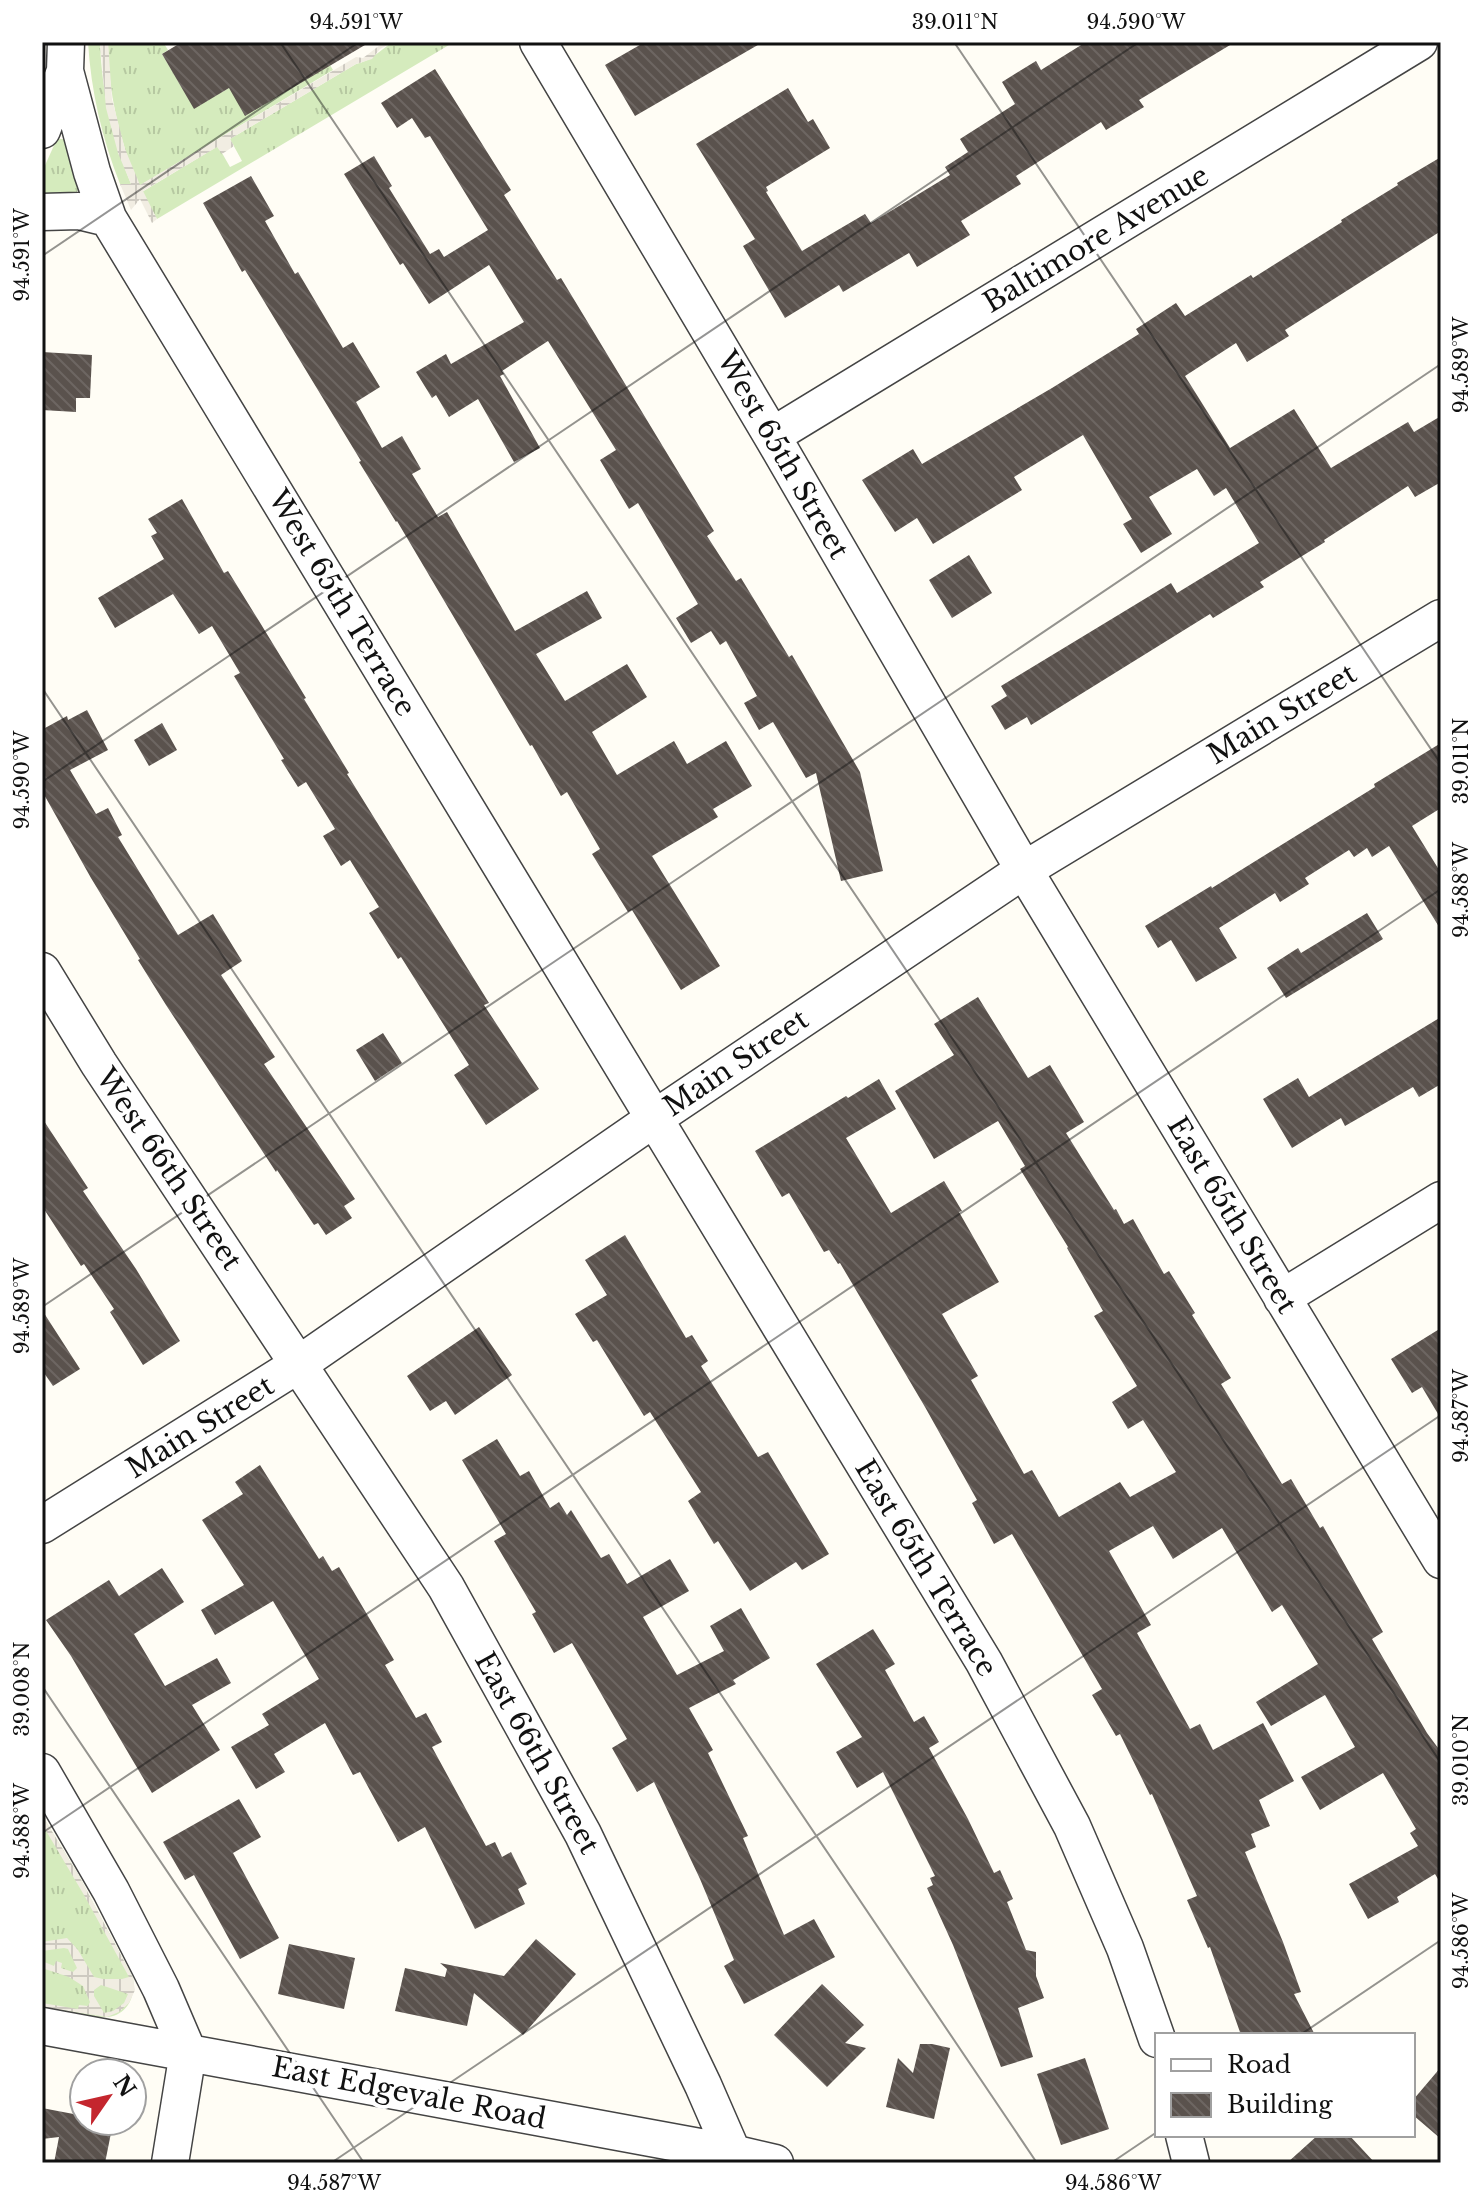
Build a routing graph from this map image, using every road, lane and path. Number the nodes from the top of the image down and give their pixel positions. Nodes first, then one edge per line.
1 (538, 42) edge
2 (1419, 42) edge
3 (66, 56) edge
4 (42, 130) edge
5 (42, 212) edge
6 (108, 218) junction
7 (772, 436) junction
8 (1441, 618) edge
9 (1024, 870) junction
10 (42, 971) edge
11 (655, 1118) junction
12 (1441, 1200) edge
13 (1282, 1298) junction
14 (299, 1364) junction
15 (42, 1525) edge
16 (1441, 1560) edge
17 (42, 1772) edge
18 (42, 2026) edge
19 (1155, 2033) edge
20 (188, 2052) junction
21 (1184, 2137) edge
22 (734, 2158) edge
23 (170, 2163) edge
24 (775, 2163) edge
25 (1191, 2163) edge

1 - 7 street, West 65th Street
2 - 7 street, Baltimore Avenue
3 - 4 street
3 - 6 street, West 65th Terrace
5 - 6 street
6 - 11 street, West 65th Terrace
7 - 9 street, West 65th Street
8 - 9 street, Main Street
9 - 11 street, Main Street
9 - 13 street, East 65th Street
10 - 14 street, West 66th Street
11 - 14 street, Main Street
11 - 19 street, East 65th Terrace
12 - 13 street
13 - 16 street, East 65th Street
14 - 15 street, Main Street
14 - 22 street, East 66th Street
17 - 20 street
18 - 20 street, East Edgevale Road
20 - 22 street, East Edgevale Road
20 - 23 street
21 - 25 street
22 - 24 street, East Edgevale Road

